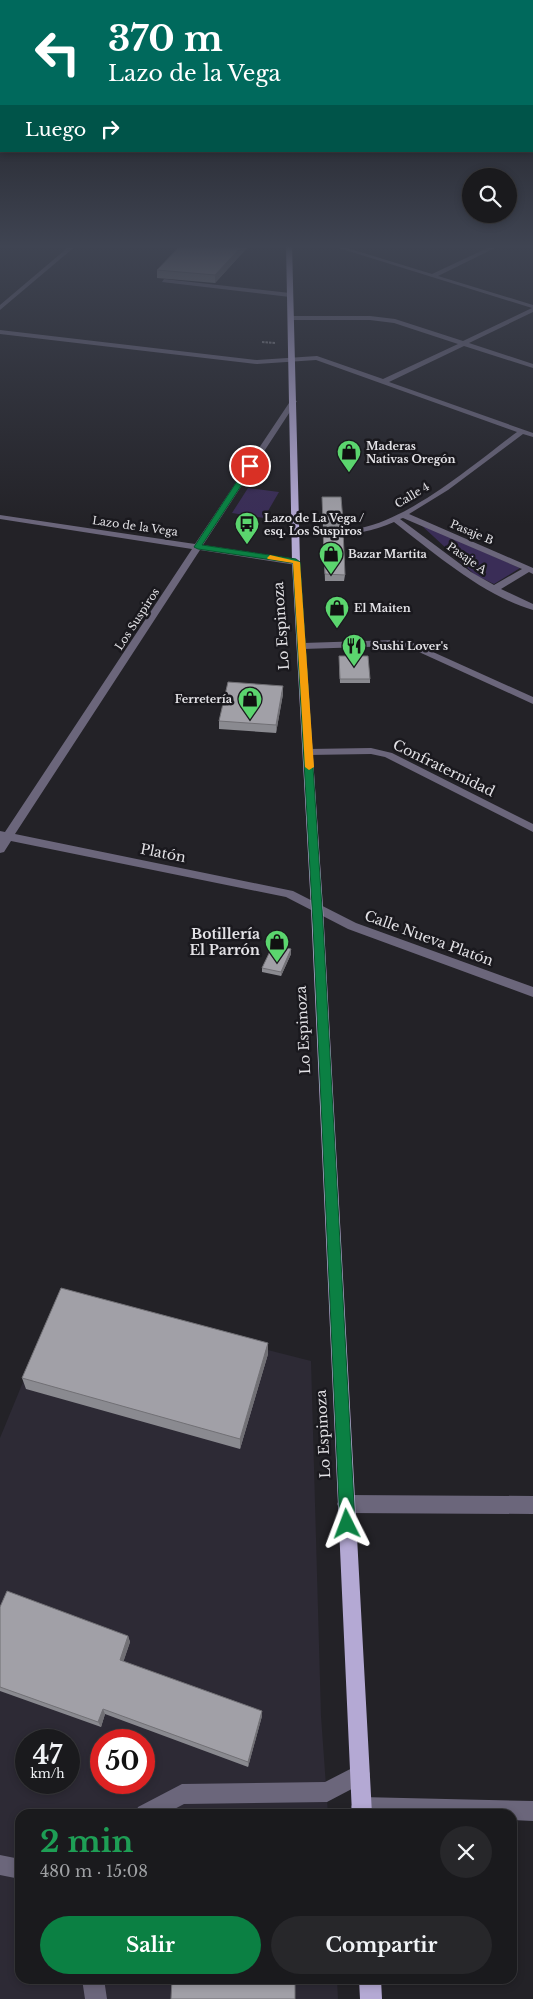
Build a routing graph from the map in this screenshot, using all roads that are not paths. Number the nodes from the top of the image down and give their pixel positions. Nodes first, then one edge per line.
1 (45, 337) edge
2 (291, 337) edge
3 (443, 337) edge
4 (474, 337) edge
5 (462, 343) junction
6 (292, 360) junction
7 (533, 366) edge
8 (383, 382) junction
9 (293, 401) junction
10 (522, 431) junction
11 (533, 435) edge
12 (398, 516) junction
13 (0, 517) edge
14 (296, 531) junction
15 (198, 547) junction
16 (296, 562) junction
17 (531, 570) edge
18 (494, 590) junction
19 (533, 607) edge
20 (303, 646) junction
21 (533, 701) edge
22 (308, 752) junction
23 (533, 828) edge
24 (4, 836) edge
25 (0, 849) edge
26 (317, 908) junction
27 (533, 992) edge
28 (346, 1504) junction
29 (533, 1505) edge
30 (360, 1774) junction
31 (154, 1809) edge
32 (362, 1809) edge
33 (517, 1811) edge
34 (533, 1811) edge
35 (0, 1865) edge
36 (15, 1868) edge
37 (94, 1984) edge
38 (370, 1984) edge
39 (96, 1999) edge
40 (371, 1999) edge

1 - 6 street
2 - 6 main road, Lo Espinoza
3 - 5 street
4 - 5 street
5 - 7 street
5 - 8 street
6 - 8 street
6 - 9 main road, Lo Espinoza
8 - 10 street
9 - 14 main road, Lo Espinoza
9 - 15 street, Los Suspiros
10 - 11 street
10 - 12 street, Calle 4
12 - 14 street, Calle 4
12 - 17 street, Pasaje B
12 - 18 street, Pasaje A
13 - 15 street, Lazo de la Vega
14 - 16 main road, Lo Espinoza
15 - 16 street, Lazo de la Vega
15 - 24 street, Los Suspiros
16 - 20 main road, Lo Espinoza
17 - 18 street
18 - 19 street, Pasaje A
20 - 21 street
20 - 22 main road, Lo Espinoza
22 - 23 street, Confraternidad
22 - 26 main road, Lo Espinoza
24 - 25 street, Los Suspiros
24 - 26 street, Platón
26 - 27 street, Calle Nueva Platón
26 - 28 main road, Lo Espinoza
28 - 29 street
28 - 30 main road, Lo Espinoza
30 - 31 street
30 - 32 main road, Lo Espinoza
33 - 34 street
35 - 36 street
37 - 39 street
38 - 40 main road

